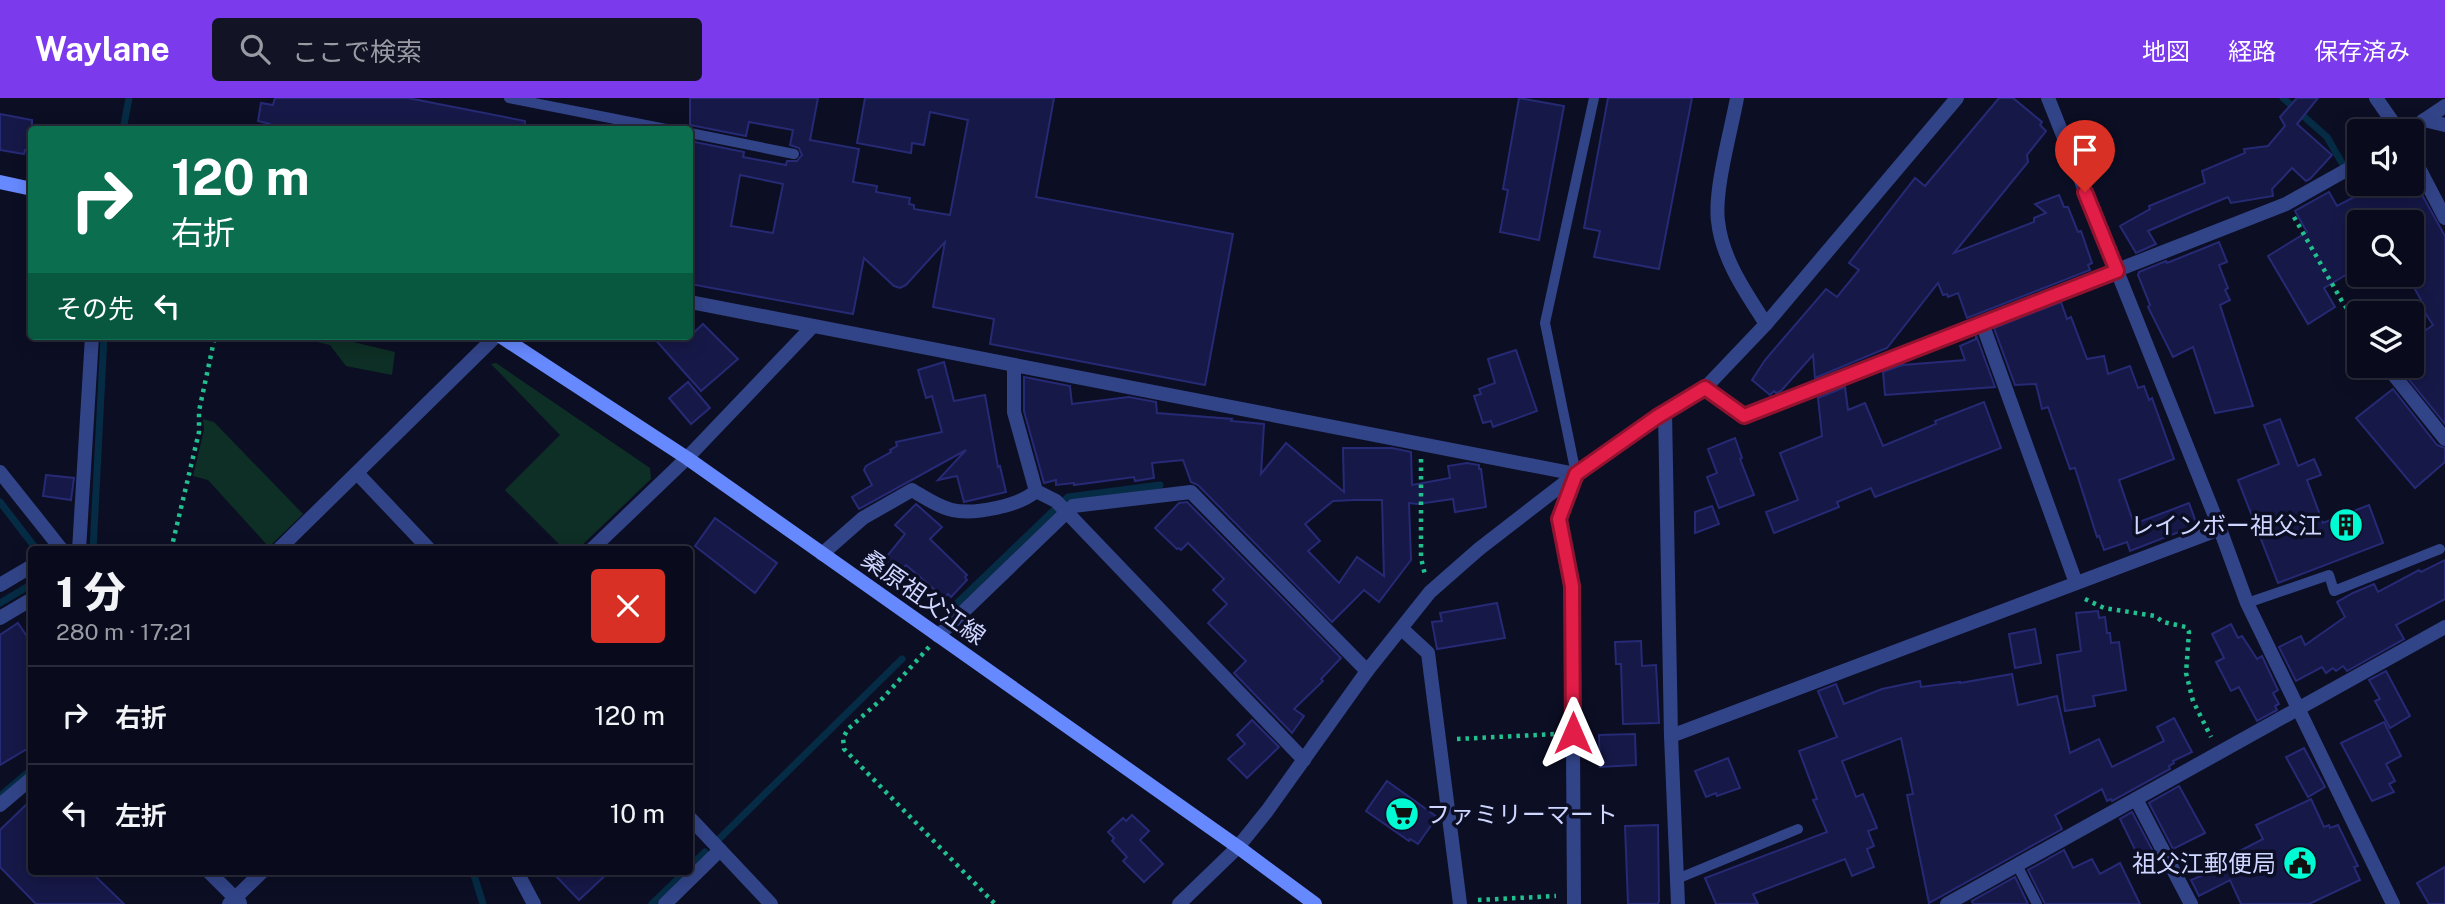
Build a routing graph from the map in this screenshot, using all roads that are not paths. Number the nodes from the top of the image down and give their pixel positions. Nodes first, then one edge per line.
1 (509, 98) edge
2 (1594, 98) edge
3 (1737, 98) edge
4 (1957, 98) edge
5 (2048, 98) edge
6 (2376, 98) edge
7 (2445, 106) edge
8 (2391, 119) edge
9 (2424, 120) joint
10 (2445, 125) edge
11 (651, 126) edge
12 (693, 134) edge
13 (794, 154) dead end
14 (2347, 170) edge
15 (2424, 178) edge
16 (0, 183) edge
17 (28, 188) edge
18 (2445, 218) edge
19 (2117, 271) junction
20 (693, 303) edge
21 (1982, 323) junction
22 (1766, 324) junction
23 (813, 326) junction
24 (92, 340) edge
25 (494, 340) edge
26 (504, 340) edge
27 (1014, 365) junction
28 (2396, 378) edge
29 (1705, 388) junction
30 (1665, 412) junction
31 (2445, 439) edge
32 (687, 458) junction
33 (0, 472) edge
34 (357, 473) junction
35 (1576, 474) junction
36 (1036, 491) junction
37 (1067, 512) junction
38 (2220, 529) junction
39 (58, 546) edge
40 (79, 546) edge
41 (282, 546) edge
42 (426, 546) edge
43 (595, 546) edge
44 (2440, 549) dead end
45 (822, 554) junction
46 (28, 568) edge
47 (0, 585) edge
48 (2072, 585) junction
49 (28, 601) edge
50 (2247, 603) junction
51 (0, 618) edge
52 (2445, 627) edge
53 (1402, 629) junction
54 (938, 636) junction
55 (1367, 671) junction
56 (2299, 709) junction
57 (1671, 736) junction
58 (1304, 760) junction
59 (28, 781) edge
60 (2136, 799) junction
61 (0, 805) edge
62 (693, 821) edge
63 (1798, 829) dead end
64 (1238, 847) junction
65 (720, 850) junction
66 (2017, 865) junction
67 (212, 875) edge
68 (259, 875) edge
69 (519, 875) edge
70 (1677, 879) junction
71 (1574, 899) edge
72 (235, 902) edge
73 (1460, 903) edge
74 (534, 904) edge
75 (665, 904) edge
76 (771, 904) edge
77 (1180, 904) edge
78 (1315, 904) edge
79 (1678, 904) edge
80 (1947, 904) edge
81 (2037, 904) edge
82 (2191, 904) edge
83 (2393, 904) edge

1 - 11 lane
2 - 35 lane
3 - 22 street
4 - 22 street
5 - 19 street
6 - 8 street
7 - 9 street
9 - 10 street
12 - 13 lane
14 - 19 street
15 - 18 street
16 - 17 main road
19 - 21 street
19 - 38 street
20 - 23 street
21 - 29 street
21 - 48 street
22 - 29 street
23 - 27 street
23 - 32 street
24 - 40 street
25 - 34 street
26 - 32 main road, 桑原祖父江線
27 - 35 street
27 - 36 street
28 - 31 street
29 - 30 street
30 - 35 street
30 - 57 street
32 - 43 street
32 - 45 main road, 桑原祖父江線
33 - 39 street
34 - 41 street
34 - 42 street
35 - 53 street
35 - 71 street
36 - 37 street
36 - 45 street
37 - 54 street
37 - 55 street
37 - 58 street
38 - 48 street
38 - 50 street
44 - 50 lane
45 - 54 main road, 桑原祖父江線
46 - 47 street
48 - 57 street
49 - 51 street
50 - 56 street
52 - 56 street
53 - 55 street
53 - 73 street
54 - 64 main road, 桑原祖父江線
55 - 58 street
56 - 60 street
56 - 83 street
57 - 70 street
58 - 64 street
59 - 61 street
60 - 66 street
60 - 82 street
62 - 65 street
63 - 70 lane
64 - 77 street
64 - 78 main road, 桑原祖父江線
65 - 75 street
65 - 76 street
66 - 80 street
66 - 81 lane
67 - 72 street
68 - 72 street
69 - 74 street
70 - 79 street

